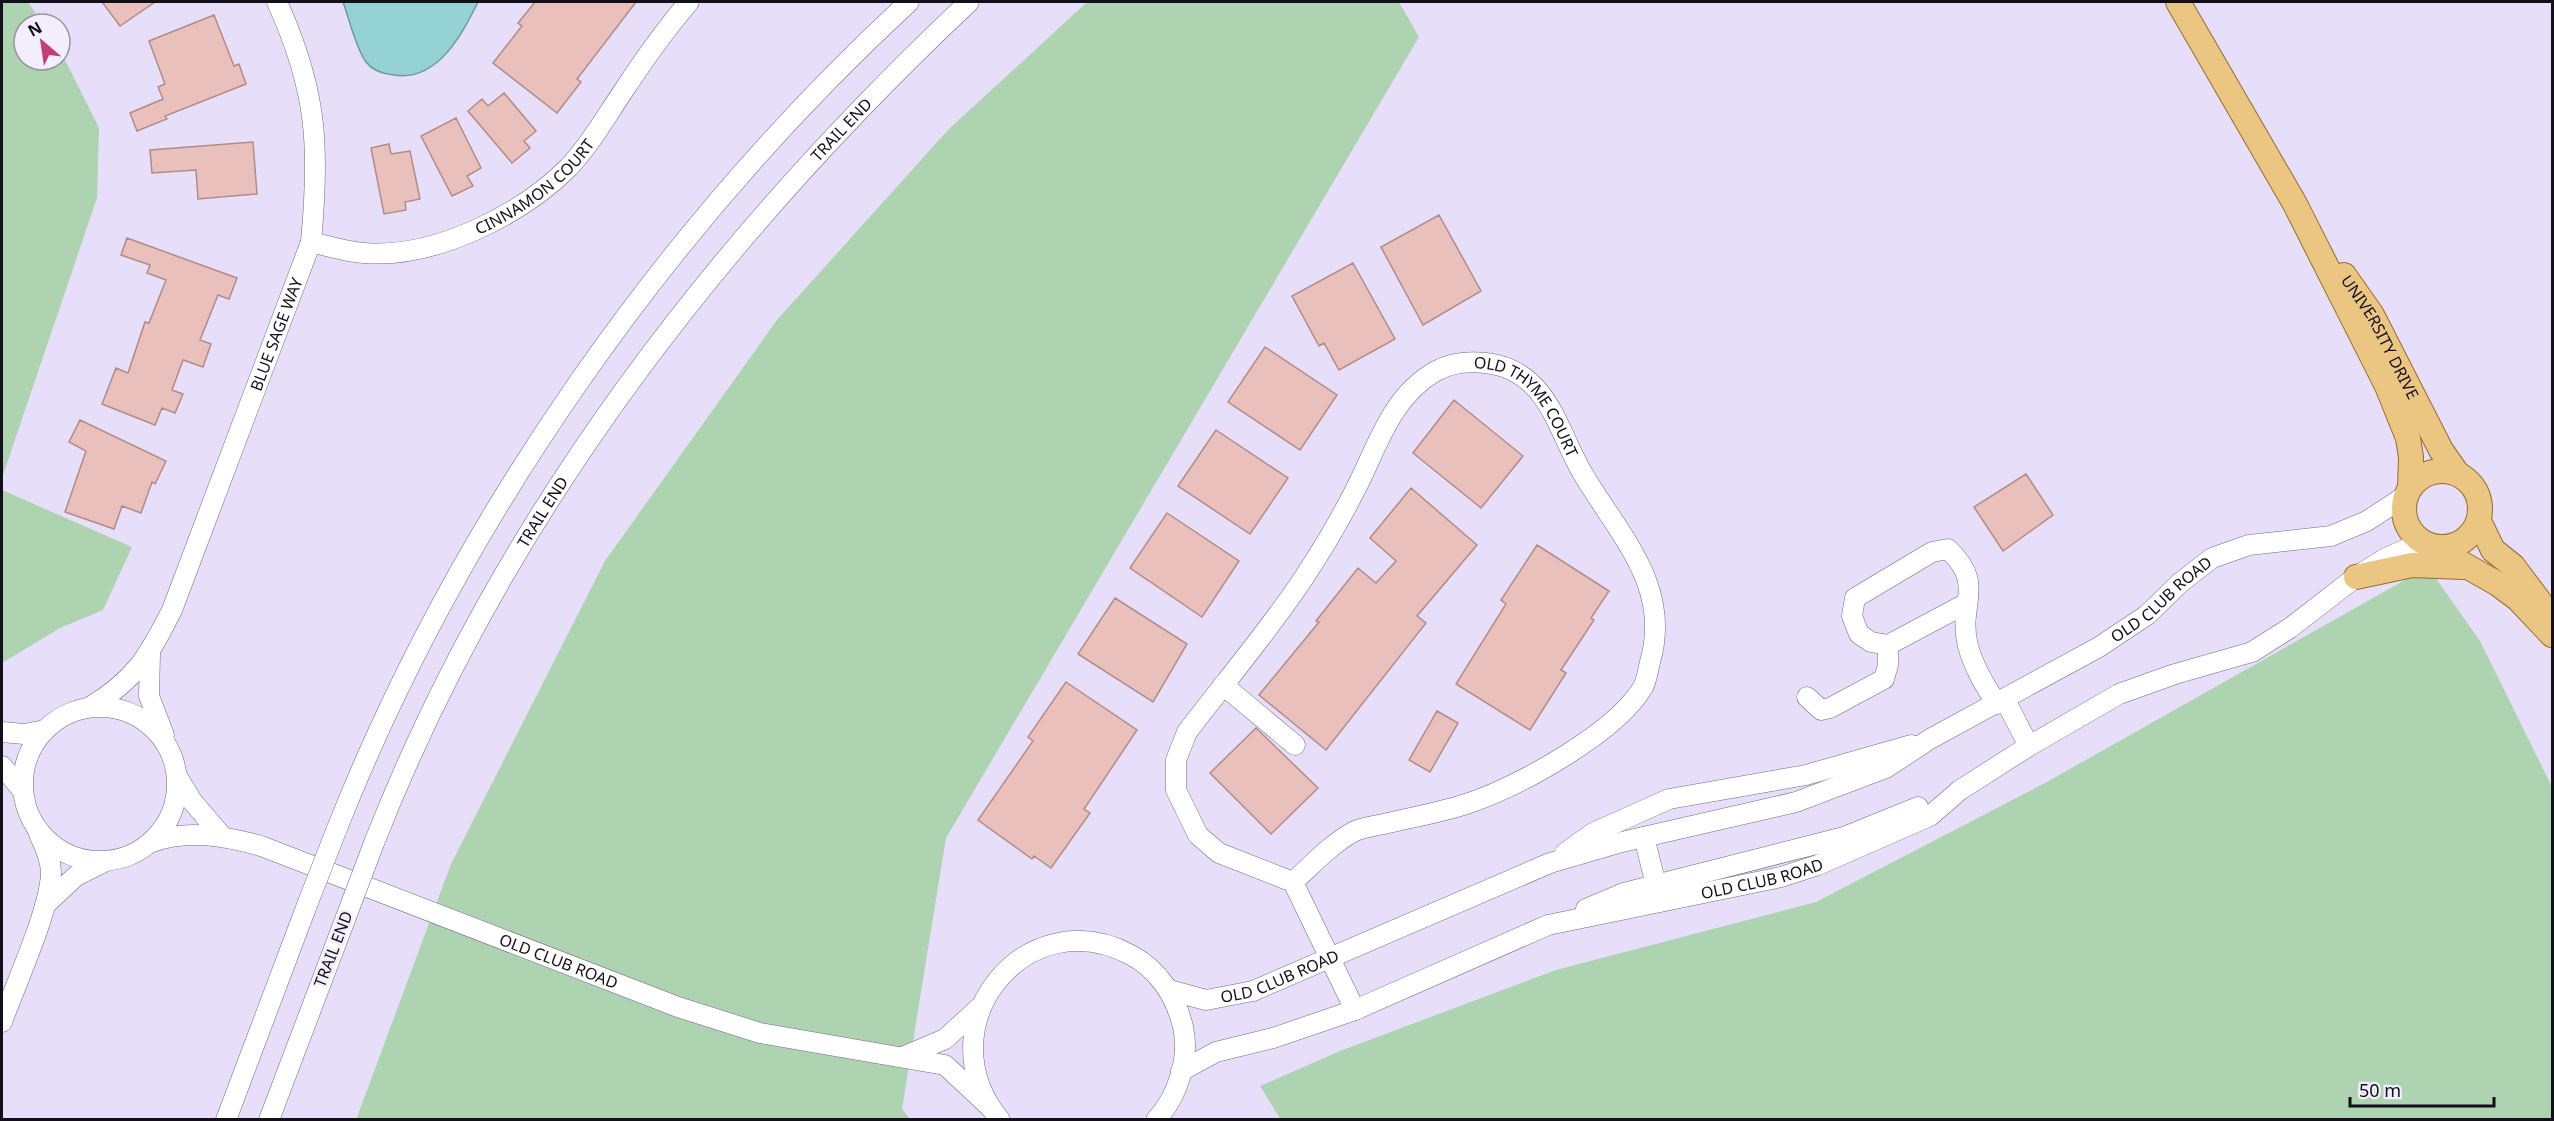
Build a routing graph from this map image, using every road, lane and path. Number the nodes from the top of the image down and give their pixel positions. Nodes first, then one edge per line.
1 (277, 2) edge
2 (689, 2) edge
3 (909, 2) edge
4 (969, 2) edge
5 (2178, 2) edge
6 (2295, 204) junction
7 (311, 242) junction
8 (2457, 473) junction
9 (2408, 492) junction
10 (2479, 521) junction
11 (2428, 544) junction
12 (2470, 568) junction
13 (2356, 577) junction
14 (1967, 603) junction
15 (2552, 635) edge
16 (1888, 645) junction
17 (150, 654) junction
18 (1222, 685) junction
19 (1807, 697) dead end
20 (2001, 702) junction
21 (90, 707) junction
22 (45, 730) junction
23 (2, 732) edge
24 (1930, 739) junction
25 (167, 743) junction
26 (1295, 745) dead end
27 (2029, 746) junction
28 (2, 766) edge
29 (178, 778) junction
30 (1960, 790) junction
31 (23, 791) junction
32 (33, 823) junction
33 (221, 835) junction
34 (1644, 837) junction
35 (152, 842) junction
36 (104, 862) junction
37 (1550, 863) junction
38 (1293, 882) junction
39 (1656, 885) junction
40 (45, 905) junction
41 (1548, 925) junction
42 (1332, 959) junction
43 (1169, 990) junction
44 (980, 1007) junction
45 (1355, 1010) junction
46 (2, 1022) edge
47 (904, 1056) junction
48 (1181, 1071) junction
49 (995, 1113) edge
50 (226, 1119) edge
51 (269, 1119) edge
52 (1156, 1119) edge

1 - 7 street, BLUE SAGE WAY
2 - 7 street, CINNAMON COURT
3 - 50 street, bridge
4 - 51 street, TRAIL END, bridge
5 - 6 main road, UNIVERSITY DRIVE
6 - 8 main road, UNIVERSITY DRIVE
6 - 9 main road, UNIVERSITY DRIVE
7 - 17 street, BLUE SAGE WAY
8 - 9 main road
8 - 10 main road
9 - 11 main road
9 - 20 street, OLD CLUB ROAD
10 - 11 main road
10 - 15 main road
11 - 12 main road
11 - 13 street, OLD CLUB ROAD
12 - 13 main road
12 - 15 main road
13 - 27 street, OLD CLUB ROAD
14 - 16 street
14 - 16 street
14 - 20 street
16 - 19 street
17 - 21 street, BLUE SAGE WAY
17 - 25 street, BLUE SAGE WAY
18 - 26 street
18 - 38 street, OLD THYME COURT
18 - 38 street, OLD THYME COURT
20 - 24 street, OLD CLUB ROAD
20 - 27 street
21 - 22 street
21 - 25 street
22 - 23 street
22 - 31 street
24 - 34 street, OLD CLUB ROAD
24 - 37 street, OLD CLUB ROAD
25 - 29 street
27 - 30 street, OLD CLUB ROAD
28 - 31 street
29 - 33 street
29 - 35 street
30 - 39 street, OLD CLUB ROAD
30 - 41 street, OLD CLUB ROAD
31 - 32 street
32 - 36 street
32 - 40 street
33 - 35 street, OLD CLUB ROAD
33 - 47 street, OLD CLUB ROAD
34 - 37 street, OLD CLUB ROAD
34 - 39 street
35 - 36 street
36 - 40 street
37 - 42 street, OLD CLUB ROAD
38 - 42 street
39 - 41 street, OLD CLUB ROAD
40 - 46 street
41 - 45 street, OLD CLUB ROAD
42 - 43 street, OLD CLUB ROAD
42 - 45 street
43 - 44 street
43 - 48 street
44 - 47 street
44 - 49 street
45 - 48 street, OLD CLUB ROAD
47 - 49 street, OLD CLUB ROAD
48 - 52 street

